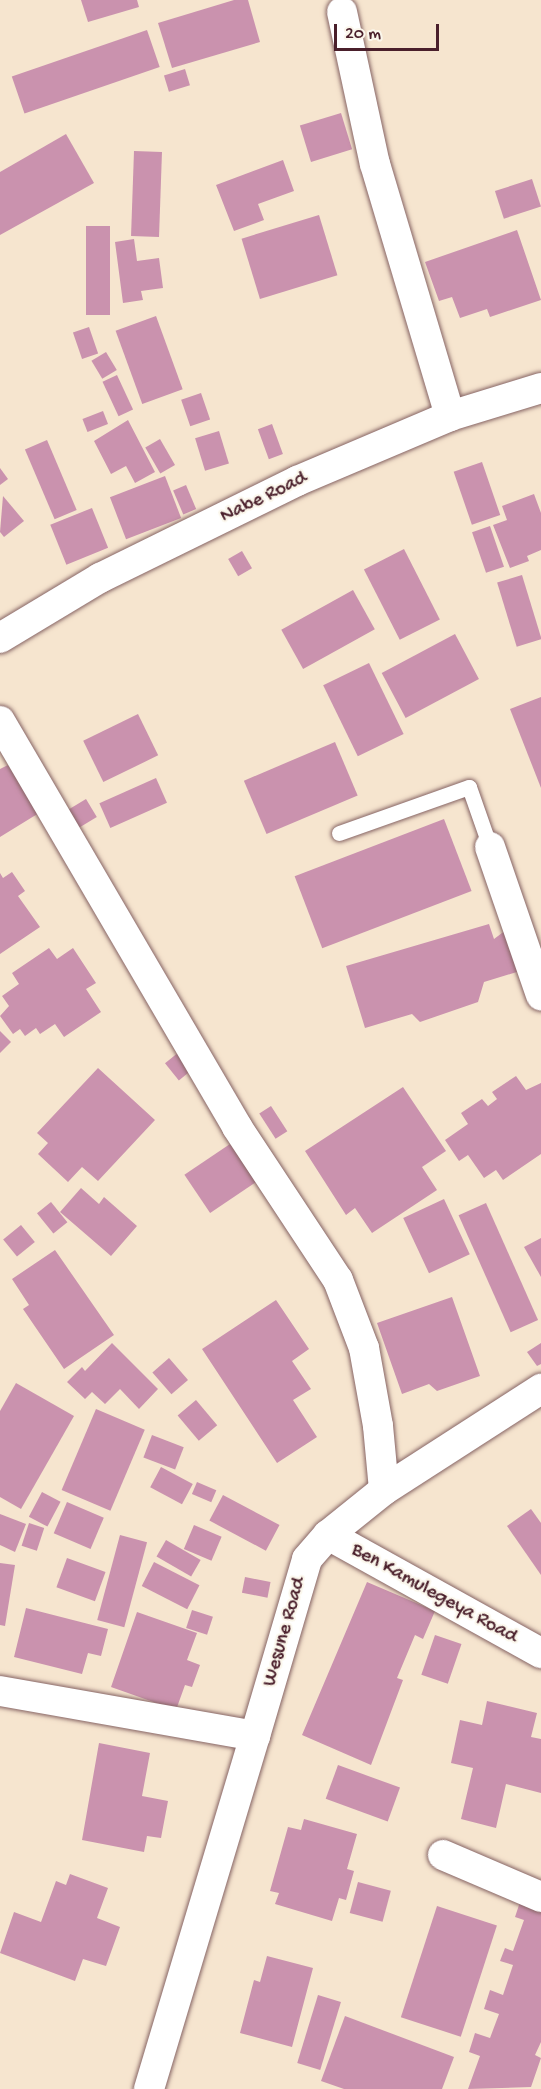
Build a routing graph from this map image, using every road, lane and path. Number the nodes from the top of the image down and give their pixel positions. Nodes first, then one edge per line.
1 (342, 12) dead end
2 (541, 388) edge
3 (450, 416) junction
4 (0, 638) edge
5 (0, 721) edge
6 (339, 833) dead end
7 (490, 847) joint
8 (541, 994) edge
9 (541, 1389) edge
10 (384, 1490) junction
11 (328, 1535) junction
12 (541, 1653) edge
13 (0, 1690) edge
14 (255, 1736) junction
15 (443, 1855) dead end
16 (541, 1897) edge
17 (149, 2089) edge

1 - 3 street
2 - 3 street, Nabe Road
3 - 4 street, Nabe Road
5 - 10 street
6 - 7 lane
7 - 8 street
9 - 10 street, Wesune Road
10 - 11 street, Wesune Road
11 - 12 street, Ben Kamulegeya Road
11 - 14 street, Wesune Road
13 - 14 street
14 - 17 street, Wesune Road
15 - 16 street

